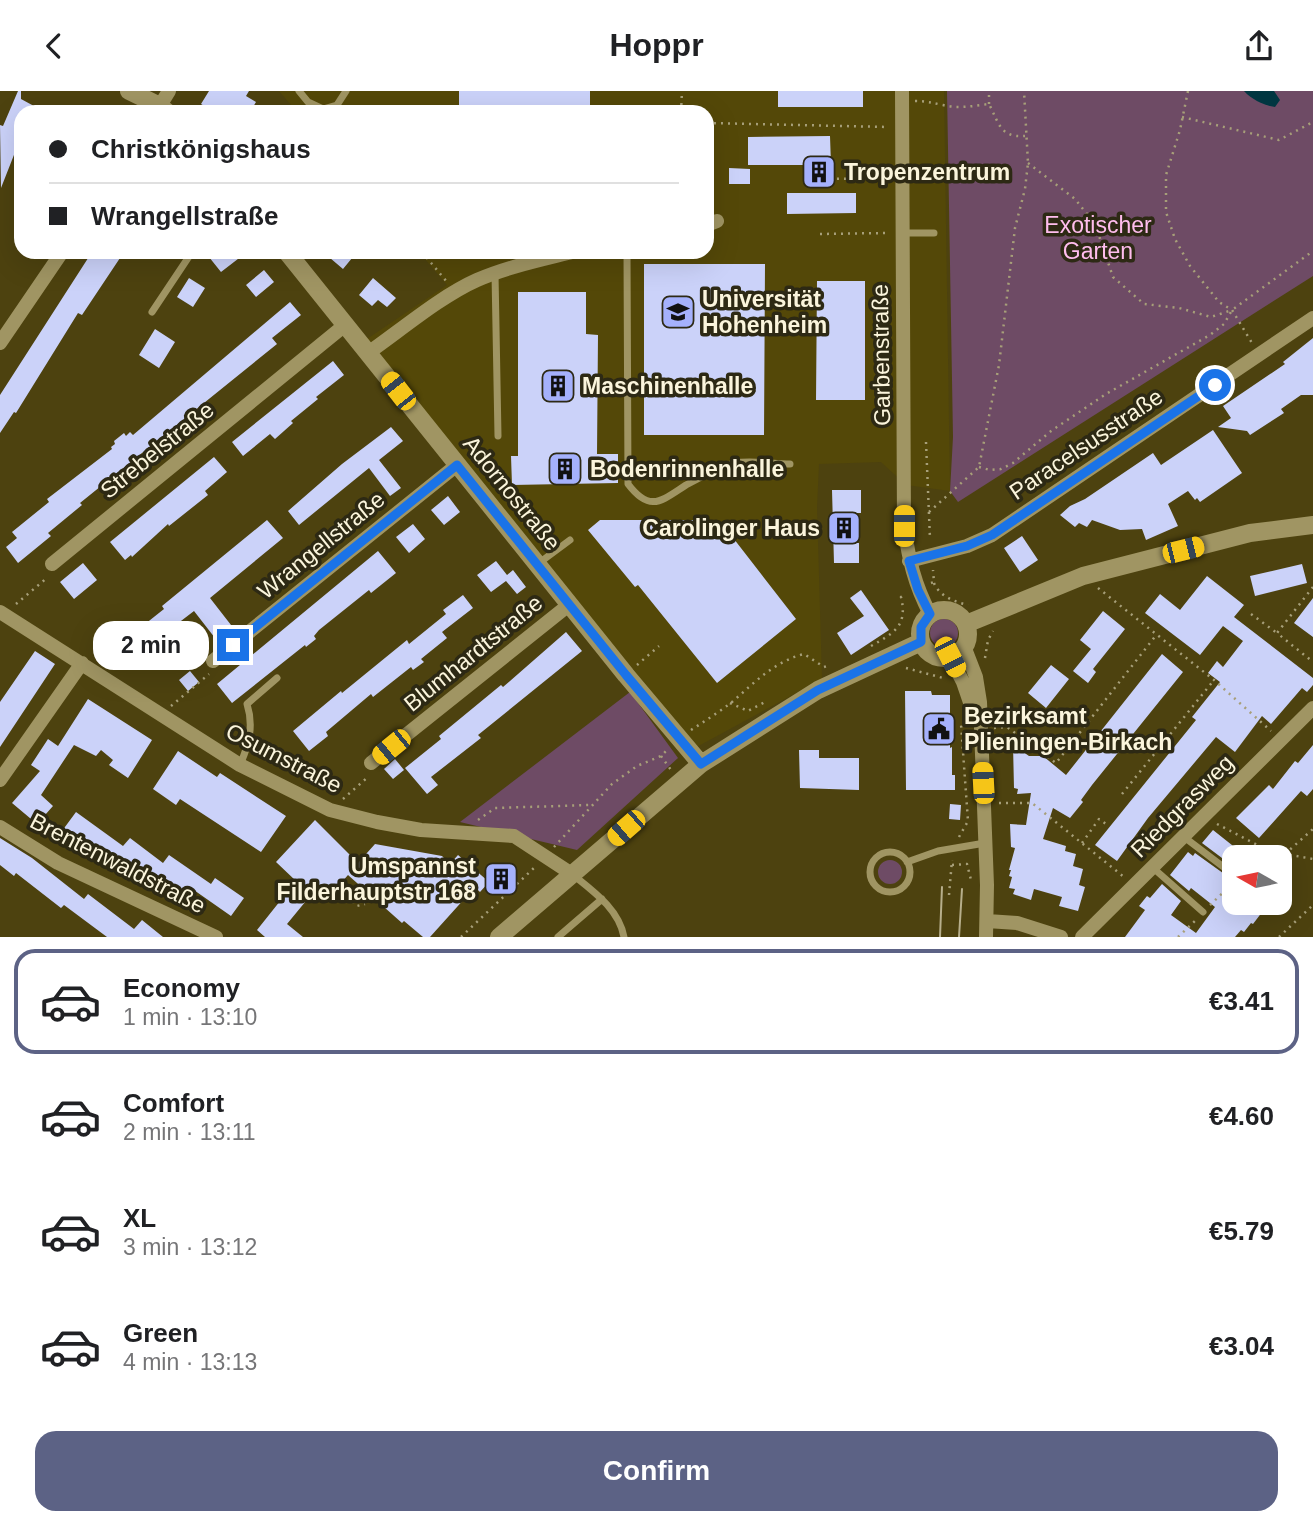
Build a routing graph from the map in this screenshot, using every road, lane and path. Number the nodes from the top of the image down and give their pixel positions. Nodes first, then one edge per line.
1 (129, 91) edge
2 (299, 91) edge
3 (989, 91) edge
4 (1024, 91) edge
5 (1188, 91) edge
6 (903, 96) edge
7 (989, 104) junction
8 (163, 105) edge
9 (314, 105) edge
10 (1182, 117) junction
11 (1313, 122) edge
12 (714, 123) edge
13 (902, 127) junction
14 (1025, 136) junction
15 (1028, 163) junction
16 (903, 177) junction
17 (824, 179) dead end
18 (902, 233) junction
19 (934, 233) dead end
20 (820, 234) dead end
21 (1313, 251) edge
22 (57, 259) edge
23 (187, 259) edge
24 (292, 259) edge
25 (428, 259) edge
26 (522, 259) edge
27 (626, 259) edge
28 (495, 273) junction
29 (455, 292) junction
30 (1232, 310) junction
31 (152, 312) dead end
32 (1313, 319) edge
33 (345, 325) junction
34 (0, 343) edge
35 (368, 353) junction
36 (1259, 355) junction
37 (498, 436) dead end
38 (926, 442) dead end
39 (790, 464) dead end
40 (457, 465) junction
41 (979, 467) junction
42 (927, 513) junction
43 (1313, 525) edge
44 (570, 540) dead end
45 (931, 554) junction
46 (909, 561) junction
47 (52, 564) joint
48 (539, 564) junction
49 (1083, 576) junction
50 (1313, 587) edge
51 (918, 590) junction
52 (901, 597) dead end
53 (569, 604) junction
54 (2, 613) edge
55 (930, 614) junction
56 (1251, 614) dead end
57 (966, 624) junction
58 (1277, 633) junction
59 (1157, 634) junction
60 (890, 635) dead end
61 (921, 642) junction
62 (659, 646) dead end
63 (957, 651) junction
64 (213, 661) joint
65 (1313, 662) edge
66 (82, 663) junction
67 (836, 663) dead end
68 (905, 667) dead end
69 (626, 675) junction
70 (277, 678) dead end
71 (1214, 680) junction
72 (947, 681) dead end
73 (730, 703) junction
74 (1313, 708) edge
75 (748, 711) dead end
76 (161, 714) junction
77 (961, 723) dead end
78 (979, 730) junction
79 (680, 738) junction
80 (1281, 740) junction
81 (372, 763) joint
82 (701, 764) junction
83 (240, 765) junction
84 (0, 780) edge
85 (1122, 794) dead end
86 (984, 803) junction
87 (590, 805) junction
88 (330, 810) junction
89 (1203, 817) junction
90 (1109, 826) dead end
91 (0, 827) edge
92 (1313, 829) edge
93 (459, 833) junction
94 (1184, 837) junction
95 (986, 843) junction
96 (1082, 843) junction
97 (1257, 845) edge
98 (953, 848) junction
99 (1292, 848) edge
100 (1292, 855) edge
101 (546, 856) junction
102 (1313, 859) edge
103 (907, 862) junction
104 (952, 865) junction
105 (1222, 866) edge
106 (1152, 867) junction
107 (572, 874) junction
108 (987, 885) junction
109 (1135, 885) junction
110 (343, 891) dead end
111 (949, 895) dead end
112 (603, 899) junction
113 (365, 904) dead end
114 (1313, 905) edge
115 (1203, 912) dead end
116 (987, 921) junction
117 (216, 937) edge
118 (461, 937) edge
119 (499, 937) edge
120 (558, 937) edge
121 (624, 937) edge
122 (986, 937) edge
123 (1061, 937) edge
124 (1082, 937) edge
125 (1279, 937) edge

1 - 8 main road
2 - 9 lane
3 - 7 path
4 - 14 path
5 - 10 path
6 - 7 path
6 - 13 street, Garbenstraße
7 - 14 path
10 - 11 path
10 - 30 path
12 - 13 path
13 - 16 street, Garbenstraße
14 - 15 path
15 - 30 path
15 - 41 path
16 - 17 path
16 - 18 street, Garbenstraße
18 - 19 lane
18 - 20 path
18 - 46 street, Garbenstraße
21 - 30 path
22 - 34 street
23 - 31 lane
24 - 33 main road, Adornostraße
25 - 29 path
26 - 28 street
27 - 39 lane
28 - 29 street
28 - 37 lane
29 - 35 street
30 - 36 path
30 - 41 path
32 - 36 street, Paracelsusstraße
33 - 35 main road, Adornostraße
33 - 47 street, Strebelstraße
35 - 40 main road, Adornostraße
36 - 45 street, Paracelsusstraße
38 - 42 path
40 - 48 main road, Adornostraße
40 - 64 street, Wrangellstraße
41 - 42 path
42 - 45 path
43 - 49 main road
44 - 48 lane
45 - 46 street, Paracelsusstraße
45 - 51 path
46 - 51 street, Garbenstraße
47 - 54 path
48 - 53 main road, Adornostraße
49 - 57 main road
49 - 59 path
50 - 58 path
51 - 55 street, Garbenstraße
52 - 60 path
53 - 69 main road, Adornostraße
53 - 81 street, Blumhardtstraße
54 - 66 street, Osumstraße
55 - 57 main road
55 - 61 main road
56 - 58 path
57 - 63 main road
58 - 65 path
59 - 71 path
59 - 78 path
61 - 63 main road
61 - 82 main road
62 - 69 path
63 - 78 street
64 - 76 path
66 - 76 street, Osumstraße
66 - 84 street
67 - 73 path
68 - 72 path
69 - 79 main road, Adornostraße
70 - 83 lane
71 - 80 path
71 - 85 path
73 - 75 path
73 - 79 path
74 - 80 street, Riedgrasweg
76 - 83 street, Osumstraße
77 - 98 path
78 - 86 street
79 - 82 main road, Adornostraße
79 - 87 path
80 - 89 street, Riedgrasweg
81 - 88 path
82 - 107 main road
83 - 88 street, Osumstraße
86 - 95 street
86 - 96 path
87 - 93 path
87 - 101 path
88 - 93 street, Osumstraße
89 - 94 street, Riedgrasweg
89 - 97 path
90 - 96 path
91 - 117 street, Brentenwaldstraße
92 - 99 path
93 - 101 street, Osumstraße
94 - 105 lane
94 - 106 street, Riedgrasweg
95 - 98 lane
95 - 108 street
96 - 109 path
98 - 103 lane
98 - 104 path
100 - 102 path
101 - 107 street, Osumstraße
101 - 118 path
103 - 103 lane
104 - 108 path
104 - 111 path
106 - 109 street, Riedgrasweg
106 - 115 lane
107 - 112 lane
107 - 119 main road
108 - 116 street
109 - 124 street, Riedgrasweg
110 - 113 path
112 - 120 lane
112 - 121 lane
114 - 125 path
116 - 122 street
116 - 123 street

